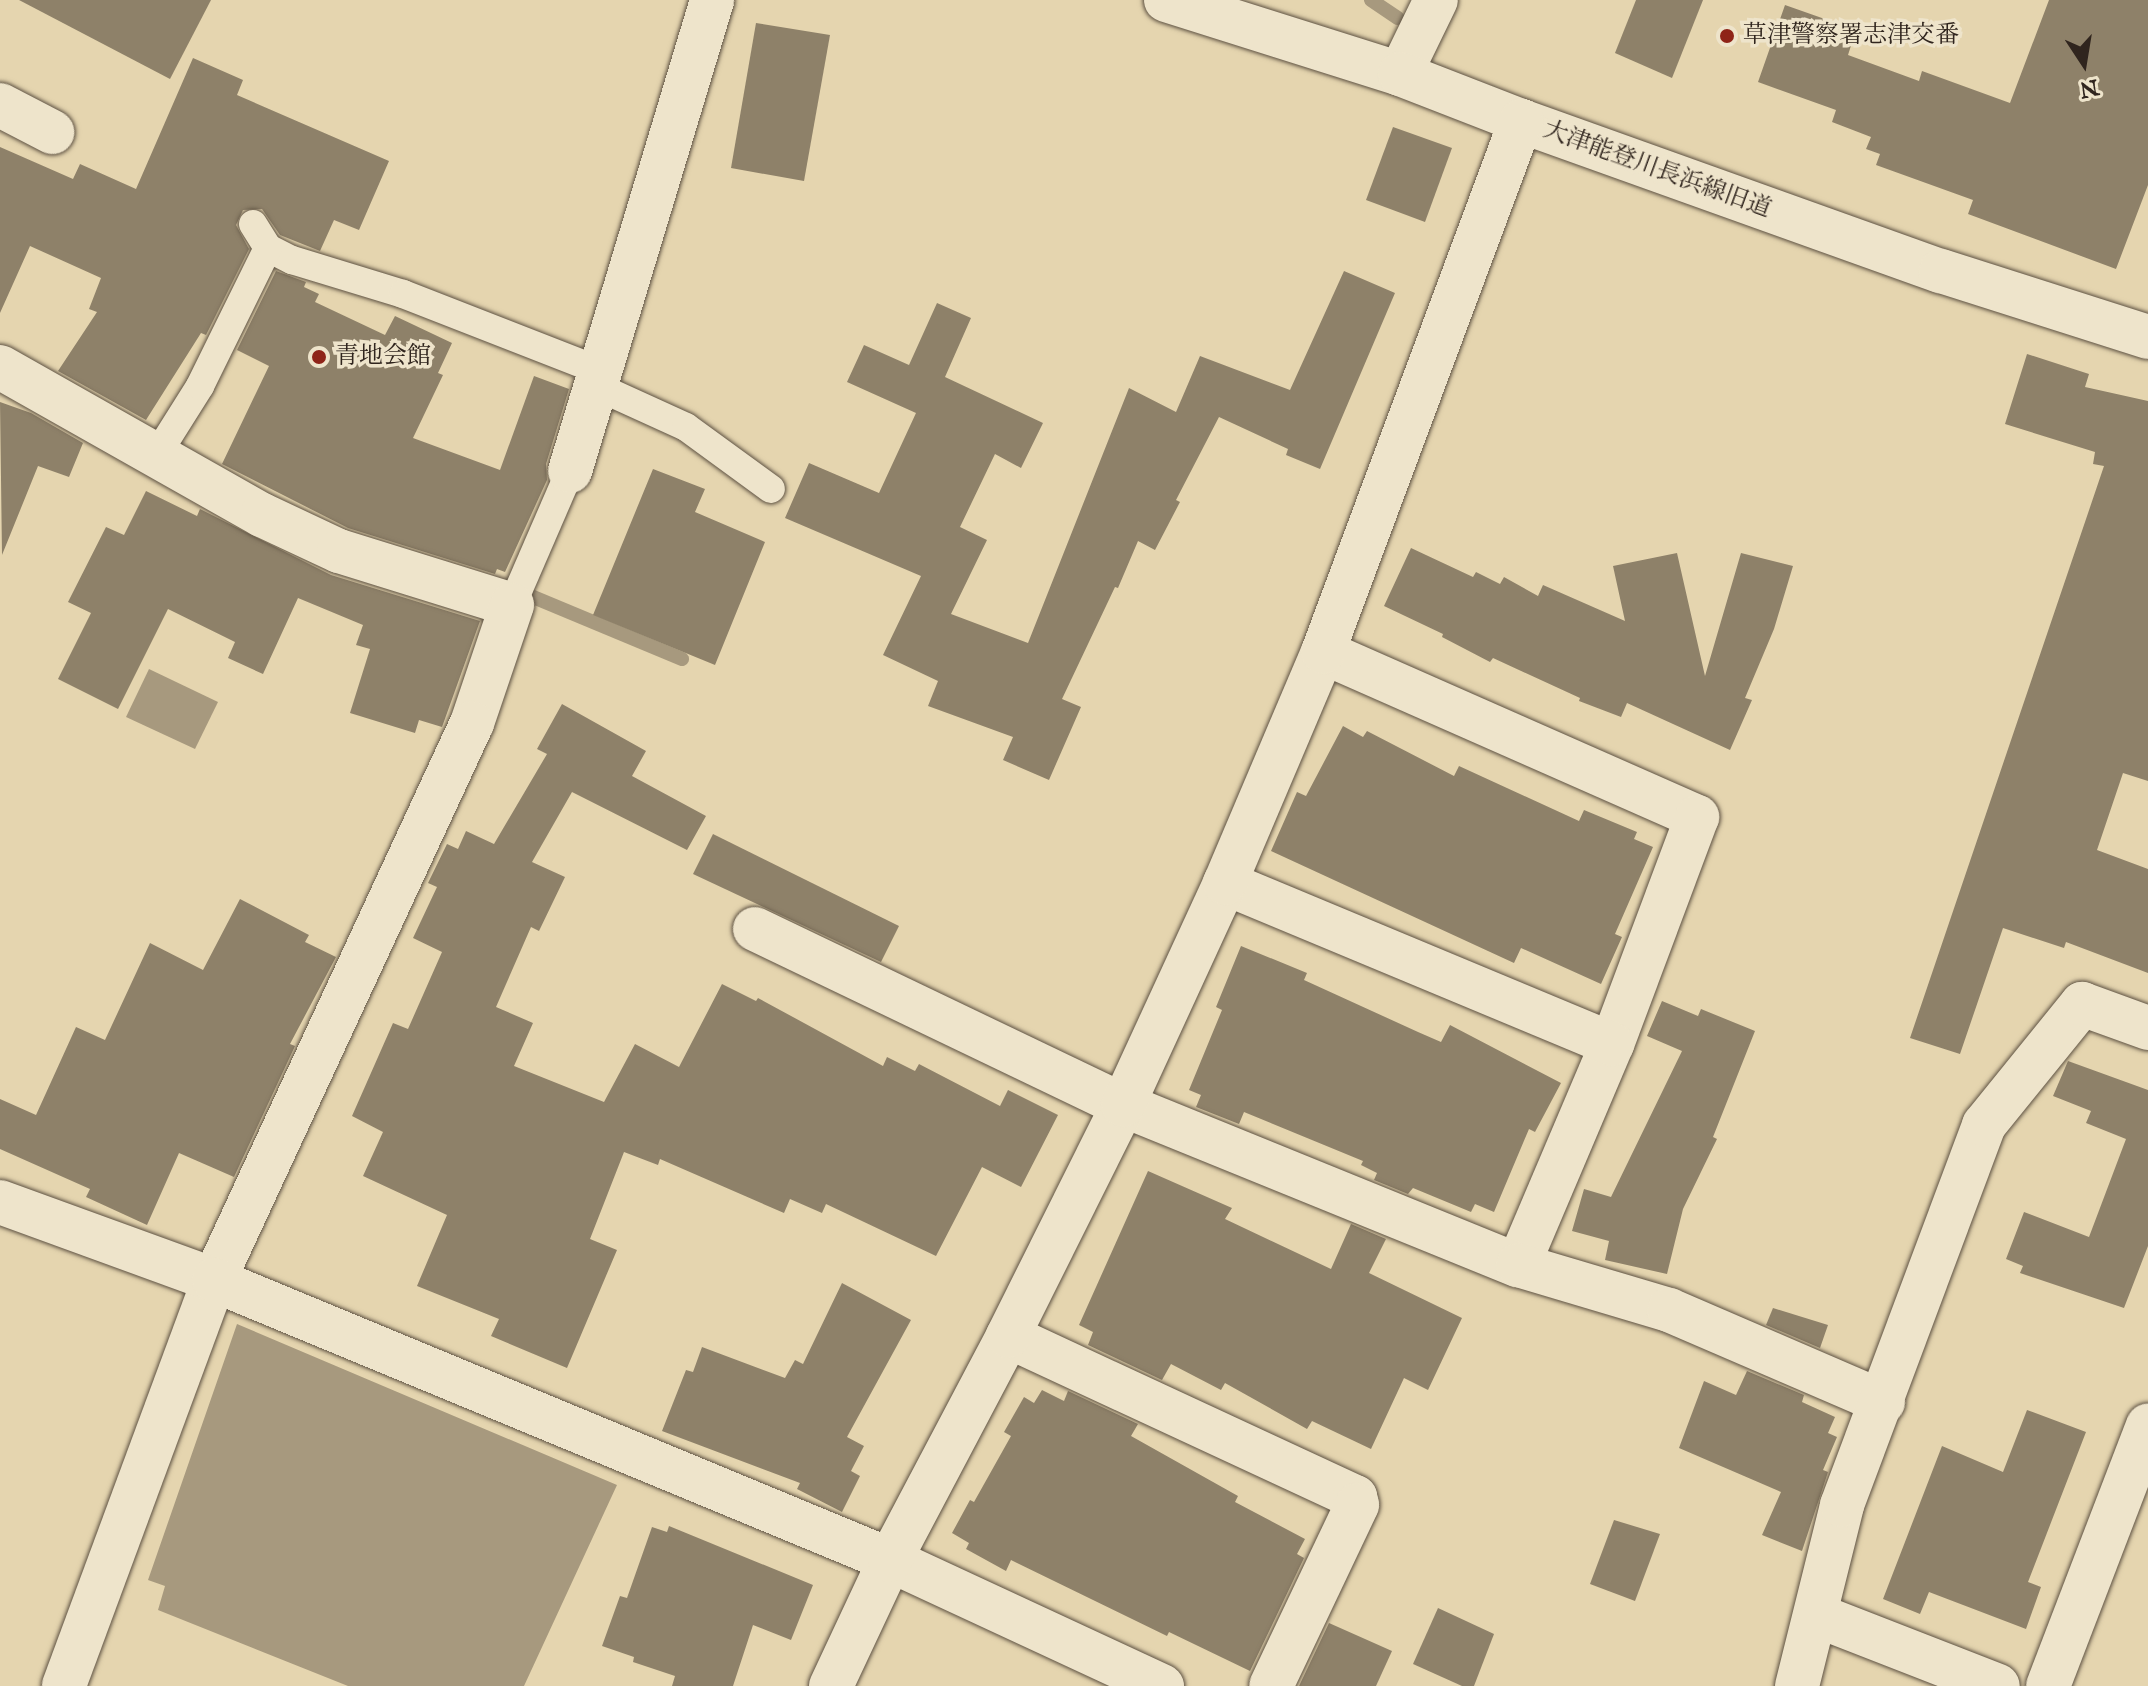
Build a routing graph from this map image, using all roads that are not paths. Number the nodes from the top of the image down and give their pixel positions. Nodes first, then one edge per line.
1 (712, 0) edge
2 (1166, 0) edge
3 (1436, 0) edge
4 (1400, 74) junction
5 (0, 105) edge
6 (1521, 121) junction
7 (52, 132) dead end
8 (2148, 337) edge
9 (0, 367) edge
10 (598, 379) junction
11 (156, 456) junction
12 (570, 471) joint
13 (771, 489) dead end
14 (512, 605) junction
15 (1323, 652) junction
16 (1225, 883) junction
17 (755, 929) dead end
18 (2148, 1028) edge
19 (1612, 1044) junction
20 (1123, 1105) junction
21 (0, 1202) edge
22 (1518, 1265) junction
23 (214, 1280) junction
24 (1008, 1336) junction
25 (1883, 1402) junction
26 (2148, 1426) edge
27 (890, 1560) junction
28 (1816, 1615) junction
29 (64, 1686) edge
30 (831, 1686) edge
31 (1162, 1686) edge
32 (1271, 1686) edge
33 (1797, 1686) edge
34 (1998, 1686) edge
35 (2048, 1686) edge

1 - 10 street
2 - 4 street, 大津能登川長浜線旧道
3 - 4 street
4 - 6 street, 大津能登川長浜線旧道
5 - 7 street
6 - 8 street, 大津能登川長浜線旧道
6 - 15 street
9 - 11 street
10 - 11 lane
10 - 12 street
10 - 13 lane
11 - 14 street
12 - 14 lane
14 - 23 street
15 - 16 street
15 - 19 street
16 - 19 street
16 - 20 street
17 - 20 street
18 - 25 street
19 - 22 street
20 - 22 street
20 - 24 street
21 - 23 street
22 - 25 street
23 - 27 street
23 - 29 street
24 - 27 street
24 - 32 street
25 - 28 street
26 - 35 street
27 - 30 street
27 - 31 street
28 - 33 street
28 - 34 street

